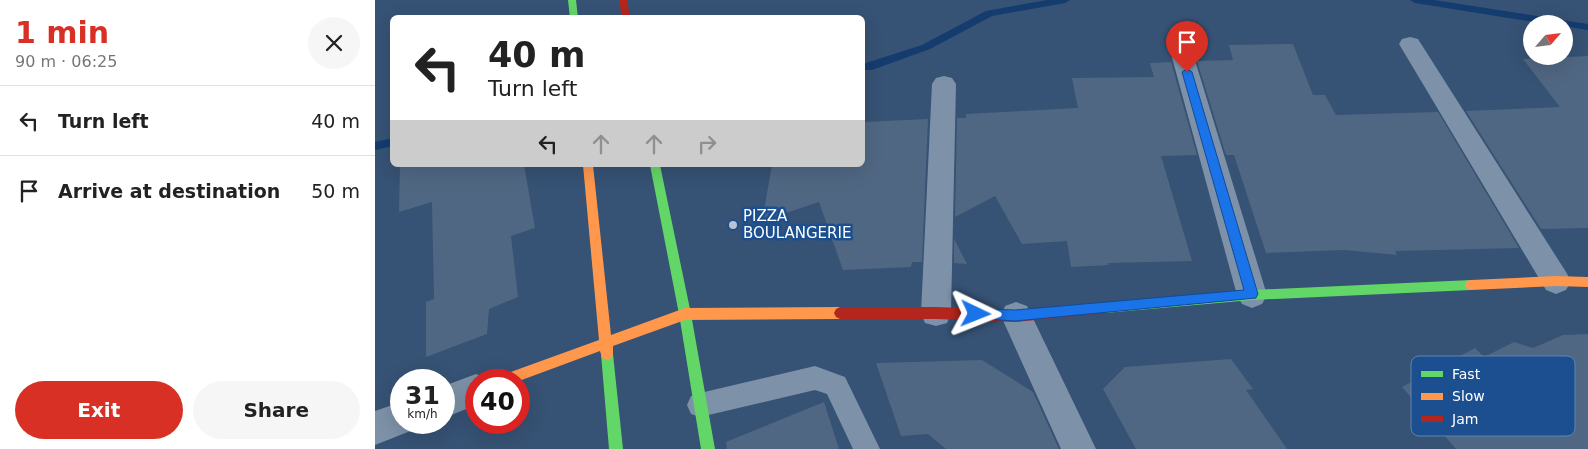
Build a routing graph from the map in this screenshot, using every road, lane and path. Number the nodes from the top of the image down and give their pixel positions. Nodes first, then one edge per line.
1 (572, 0) edge
2 (623, 0) edge
3 (574, 15) edge
4 (626, 15) edge
5 (1410, 44) dead end
6 (1182, 54) dead end
7 (944, 84) dead end
8 (588, 167) edge
9 (655, 167) edge
10 (1556, 281) junction
11 (1588, 282) edge
12 (1252, 294) junction
13 (936, 313) junction
14 (685, 314) junction
15 (1015, 316) junction
16 (605, 343) junction
17 (530, 371) edge
18 (700, 405) junction
19 (390, 422) edge
20 (375, 428) edge
21 (616, 449) edge
22 (707, 449) edge
23 (867, 449) edge
24 (1079, 449) edge

1 - 3 street
2 - 4 street
5 - 10 street
6 - 12 street
7 - 13 street
8 - 16 street
9 - 14 street
10 - 11 street
10 - 12 street
12 - 15 street
13 - 14 street
13 - 15 street
14 - 16 street
14 - 18 street
15 - 24 street
16 - 17 street
16 - 21 street
18 - 22 street
18 - 23 lane
19 - 20 street

